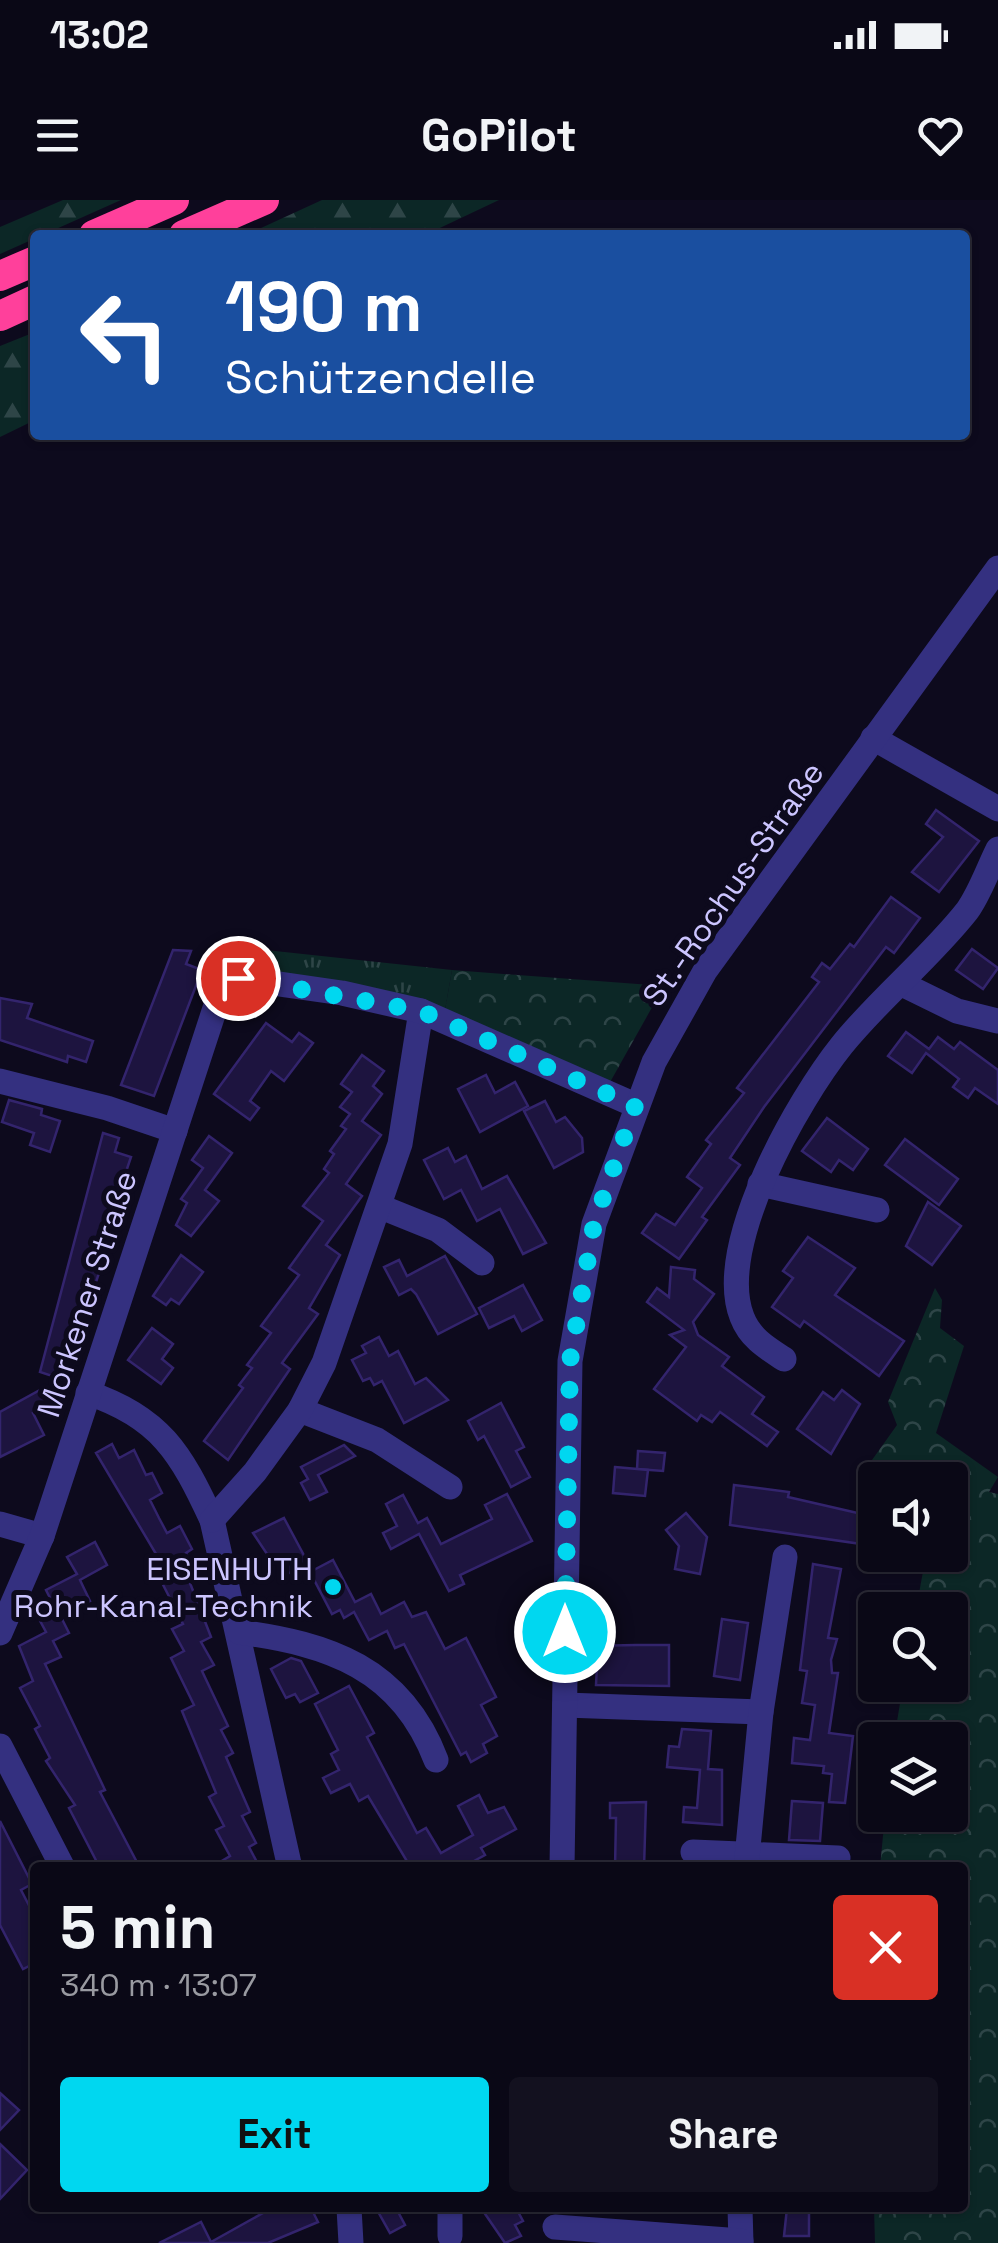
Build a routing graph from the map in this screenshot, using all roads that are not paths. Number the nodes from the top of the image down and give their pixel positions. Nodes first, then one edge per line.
1 (174, 200) edge
2 (264, 200) edge
3 (105, 230) edge
4 (195, 230) edge
5 (30, 263) edge
6 (0, 276) edge
7 (30, 302) edge
8 (0, 316) edge
9 (998, 568) edge
10 (873, 738) junction
11 (998, 809) edge
12 (998, 850) edge
13 (902, 984) junction
14 (421, 1011) junction
15 (998, 1021) edge
16 (0, 1081) edge
17 (635, 1106) junction
18 (175, 1132) junction
19 (760, 1184) junction
20 (382, 1207) junction
21 (878, 1210) dead end
22 (482, 1263) dead end
23 (784, 1360) dead end
24 (88, 1393) junction
25 (300, 1410) junction
26 (450, 1487) dead end
27 (212, 1520) junction
28 (0, 1524) edge
29 (42, 1536) junction
30 (786, 1556) dead end
31 (238, 1632) junction
32 (0, 1633) edge
33 (565, 1705) junction
34 (761, 1712) junction
35 (0, 1746) edge
36 (436, 1760) dead end
37 (693, 1852) dead end
38 (838, 1858) dead end
39 (747, 1860) edge
40 (60, 1862) edge
41 (294, 1862) edge
42 (562, 1862) edge
43 (350, 2212) edge
44 (450, 2212) edge
45 (740, 2212) edge
46 (555, 2226) edge
47 (450, 2236) dead end
48 (741, 2242) edge
49 (351, 2243) edge

1 - 3 highway
2 - 4 highway
5 - 6 highway
7 - 8 highway
9 - 10 street, St.-Rochus-Straße
10 - 11 street
10 - 17 street, St.-Rochus-Straße
12 - 13 street
13 - 15 street
13 - 19 street
14 - 17 street
14 - 18 street, Morkener Straße
14 - 20 street
16 - 18 street
17 - 33 street, St.-Rochus-Straße
18 - 24 street, Morkener Straße
19 - 21 street
19 - 23 street
20 - 22 street
20 - 25 street
24 - 27 street
24 - 29 street, Morkener Straße
25 - 26 street
25 - 27 street
27 - 31 street
28 - 29 street
29 - 32 street, Morkener Straße
30 - 34 street
31 - 36 street
31 - 41 street
33 - 34 street
33 - 42 street, St.-Rochus-Straße
34 - 39 street
35 - 40 street
37 - 39 street
38 - 39 street
43 - 49 street
44 - 47 street
45 - 48 street
46 - 48 street

